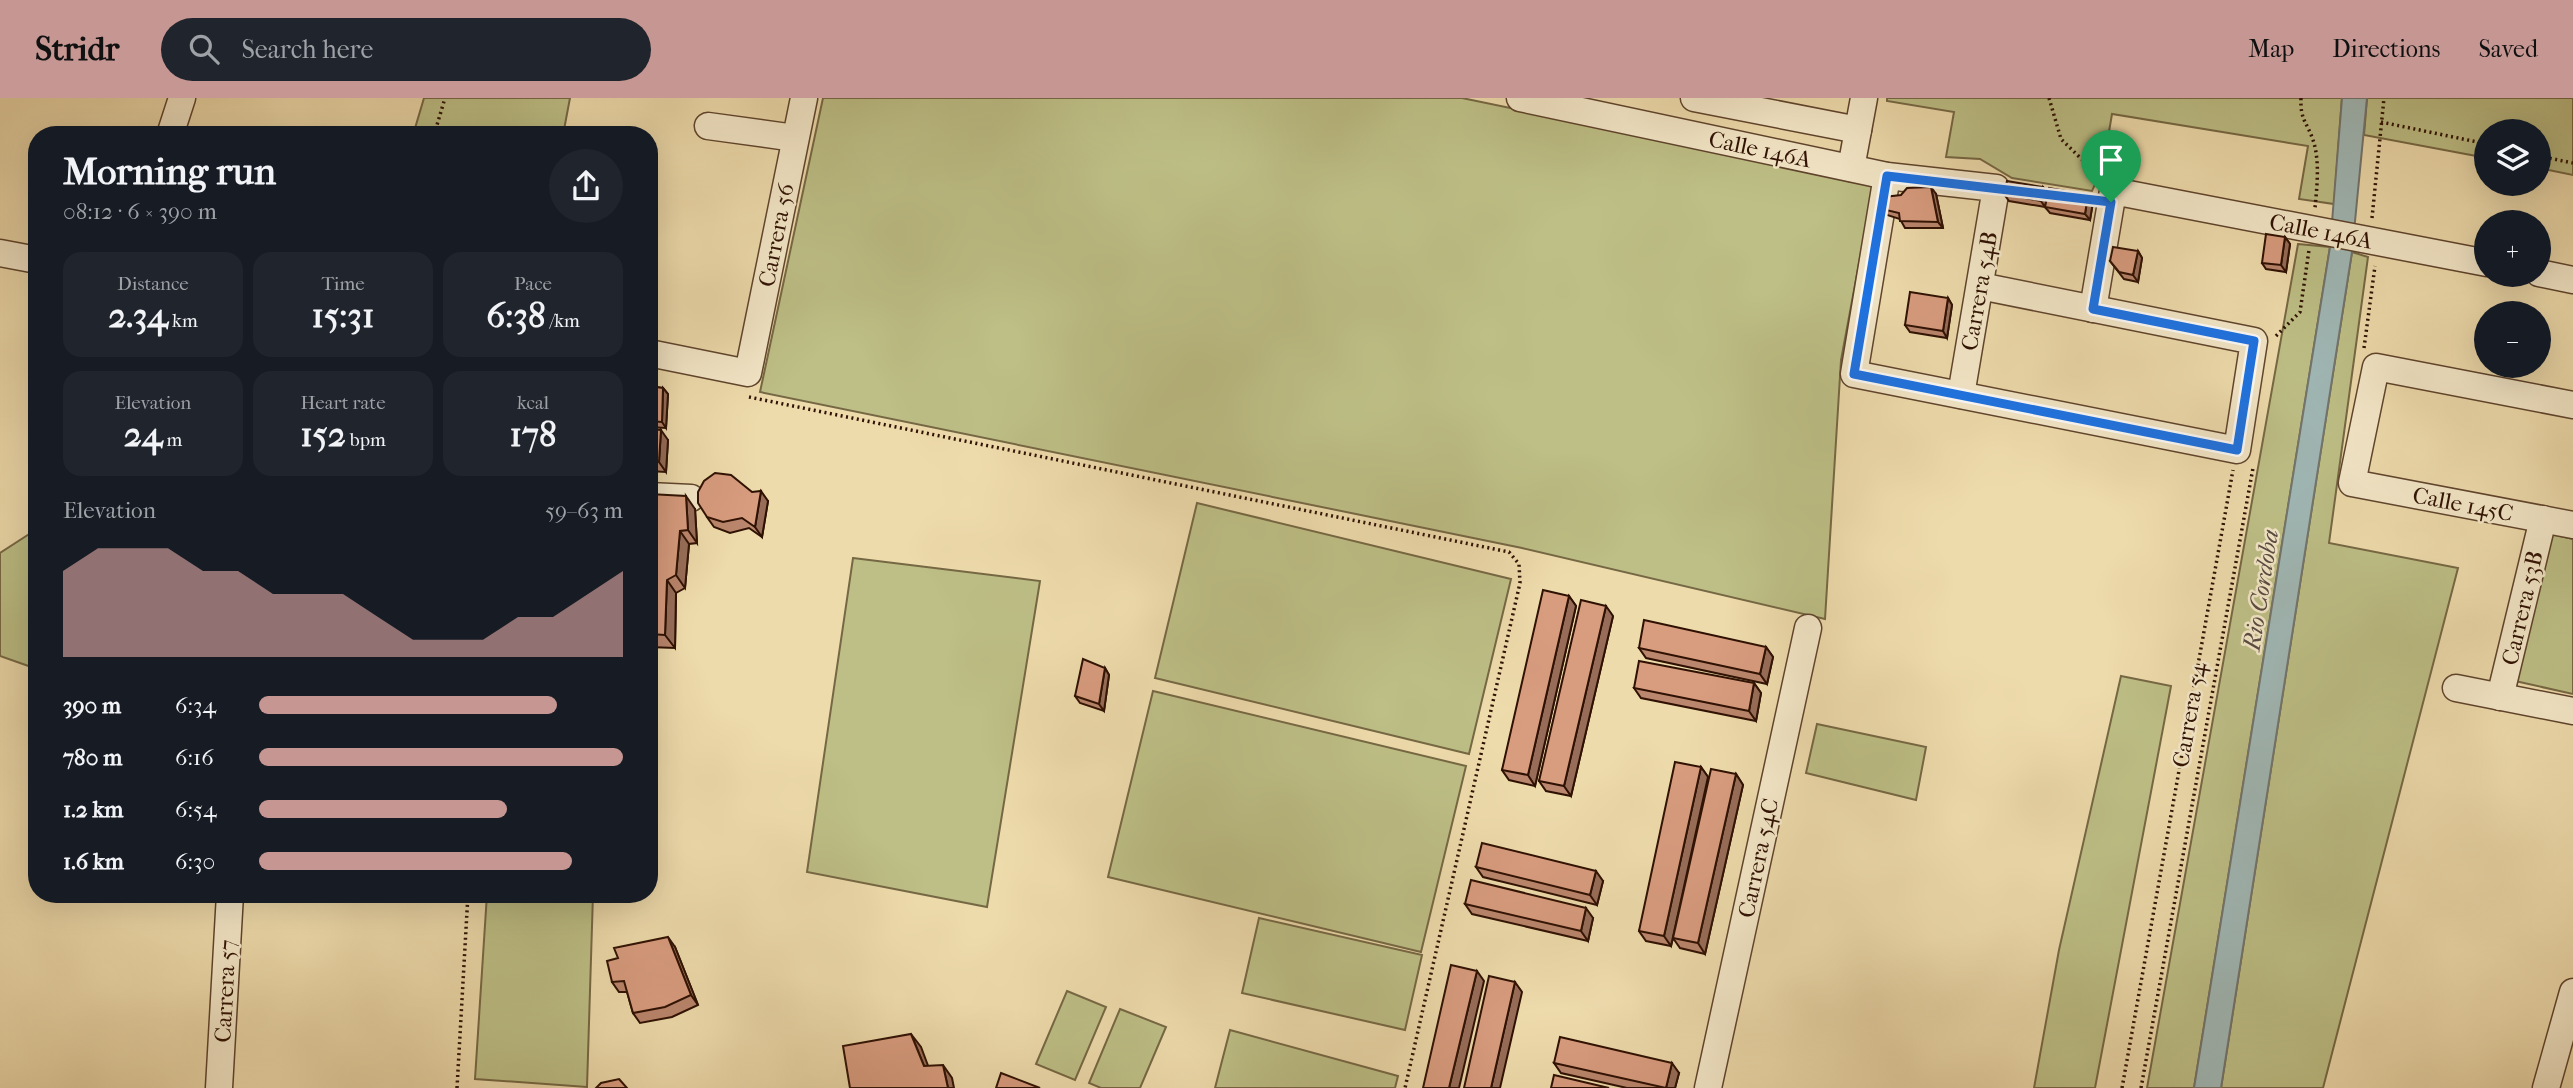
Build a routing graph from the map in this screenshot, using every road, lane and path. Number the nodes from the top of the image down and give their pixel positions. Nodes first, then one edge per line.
1 (182, 98) edge
2 (445, 98) edge
3 (804, 98) edge
4 (1694, 98) edge
5 (1864, 98) edge
6 (2049, 98) edge
7 (2384, 98) edge
8 (1523, 99) edge
9 (2381, 122) junction
10 (173, 126) edge
11 (437, 126) edge
12 (708, 126) dead end
13 (1858, 130) junction
14 (795, 138) junction
15 (2474, 141) edge
16 (2551, 158) edge
17 (2573, 163) edge
18 (1851, 168) junction
19 (1887, 176) junction
20 (1996, 188) joint
21 (2113, 191) junction
22 (2371, 240) junction
23 (0, 253) edge
24 (28, 258) edge
25 (2474, 260) edge
26 (2551, 275) edge
27 (2573, 279) edge
28 (1980, 286) junction
29 (2093, 309) junction
30 (658, 355) edge
31 (2376, 367) junction
32 (1961, 395) junction
33 (773, 402) dead end
34 (2573, 405) edge
35 (2246, 454) junction
36 (658, 496) edge
37 (691, 498) dead end
38 (2543, 519) junction
39 (2573, 525) edge
40 (1808, 628) dead end
41 (2456, 688) dead end
42 (2500, 697) junction
43 (2573, 711) edge
44 (229, 903) edge
45 (467, 903) edge
46 (2573, 992) edge
47 (2565, 1055) edge
48 (219, 1088) edge
49 (457, 1088) edge
50 (1405, 1088) edge
51 (1708, 1088) edge
52 (2122, 1088) edge
53 (2141, 1088) edge
54 (2546, 1088) edge

1 - 10 street
2 - 11 path
3 - 14 street, Carrera 56
4 - 13 street
5 - 13 street
6 - 21 path
7 - 9 path
8 - 18 street, Calle 146A
9 - 15 path
9 - 22 path
12 - 14 street
13 - 18 street
14 - 30 street, Carrera 56
16 - 17 path
18 - 19 street, Calle 146A
19 - 20 street, Calle 146A
19 - 32 street
20 - 28 street, Carrera 54B
21 - 22 street, Calle 146A
21 - 29 street
22 - 25 street, Calle 146A
22 - 31 path
23 - 24 street
26 - 27 street
28 - 29 street
28 - 32 street, Carrera 54B
29 - 35 street
31 - 34 street
31 - 38 street, Calle 145C
32 - 35 street
33 - 50 path
35 - 52 path, Carrera 54
35 - 53 path
36 - 37 street
38 - 39 street, Calle 145C
38 - 42 street, Carrera 53B
40 - 51 street, Carrera 54C
41 - 42 street
42 - 43 street
44 - 48 street, Carrera 57
45 - 49 path
46 - 47 street
47 - 54 street

